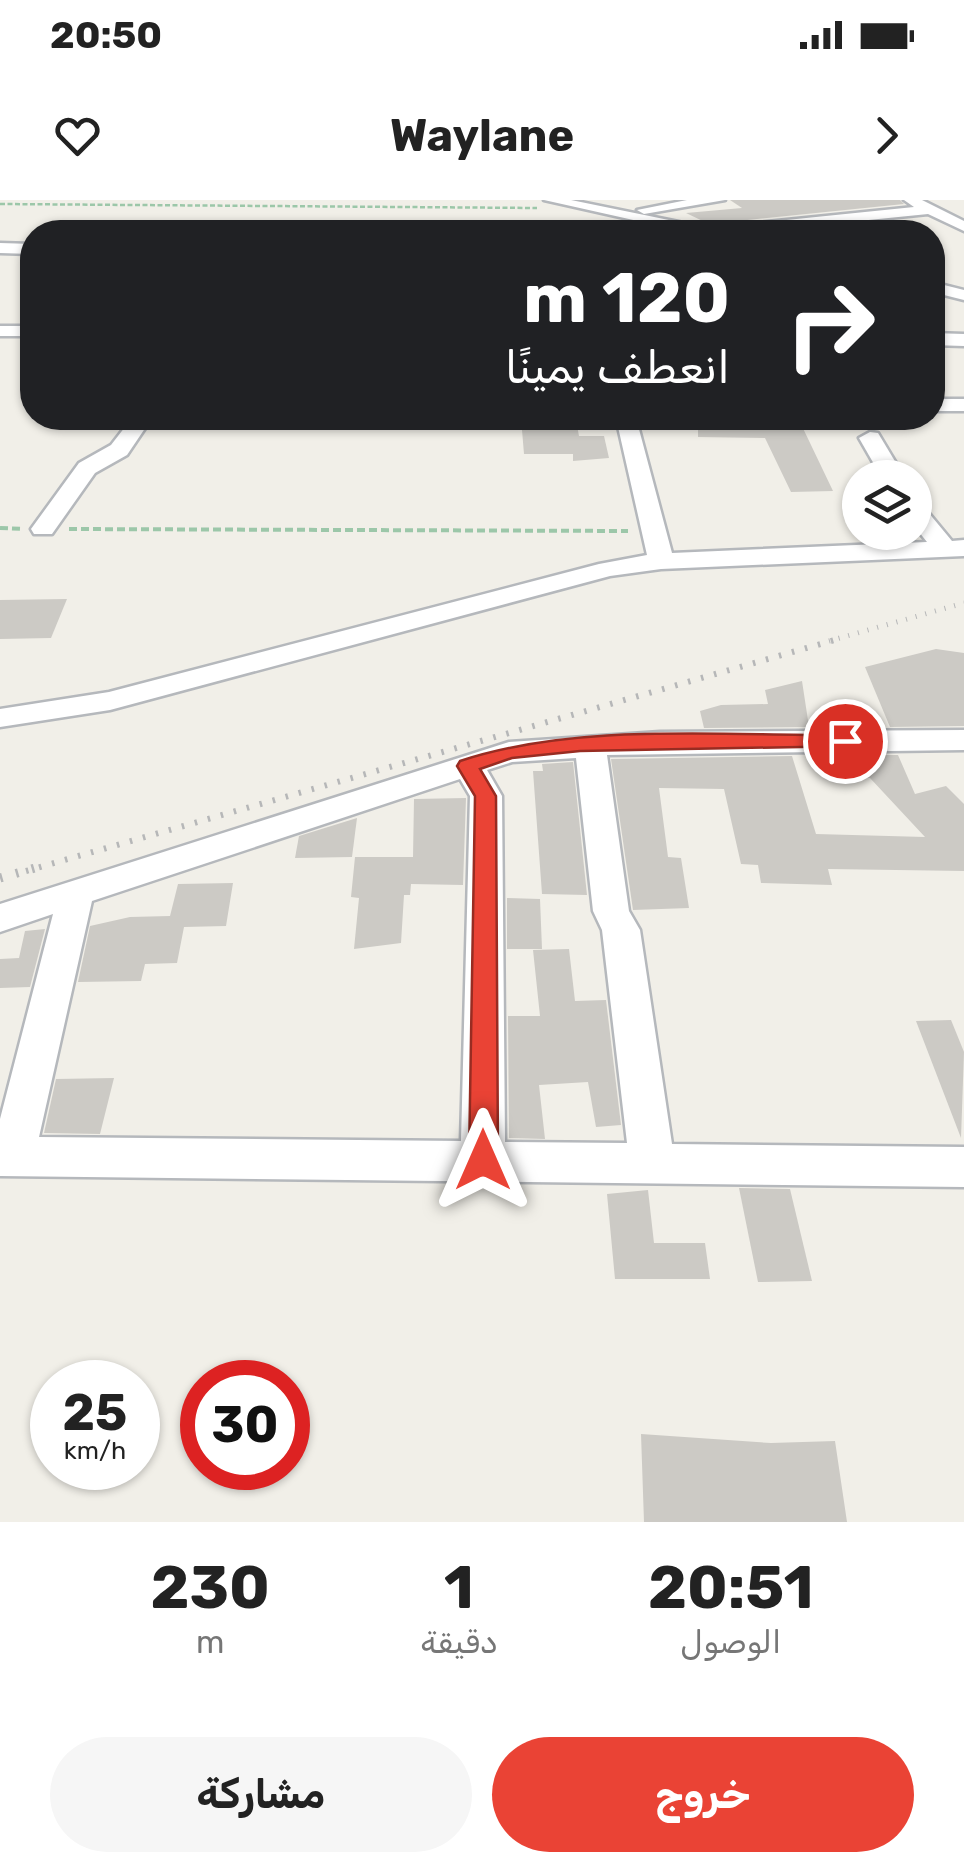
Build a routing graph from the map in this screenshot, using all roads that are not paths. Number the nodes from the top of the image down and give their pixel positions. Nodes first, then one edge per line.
1 (551, 200) edge
2 (718, 200) edge
3 (949, 202) edge
4 (920, 205) edge
5 (623, 213) junction
6 (654, 220) edge
7 (802, 220) edge
8 (964, 228) edge
9 (133, 430) edge
10 (629, 430) edge
11 (870, 438) dead end
12 (883, 460) edge
13 (932, 528) edge
14 (43, 529) road end
15 (658, 549) junction
16 (954, 549) edge
17 (0, 718) edge
18 (590, 744) junction
19 (961, 745) edge
20 (468, 766) junction
21 (75, 895) junction
22 (0, 918) edge
23 (6, 1156) edge
24 (483, 1160) junction
25 (652, 1162) junction
26 (964, 1167) edge

1 - 5 street
2 - 5 street
3 - 4 street
4 - 7 street
4 - 8 street
5 - 6 street
9 - 14 street
10 - 15 street
11 - 12 street
13 - 16 street
15 - 16 street
15 - 17 street
18 - 19 street
18 - 20 street
18 - 25 street
20 - 21 street
20 - 24 street
21 - 22 street
21 - 23 street
23 - 24 street
24 - 25 street
25 - 26 street

